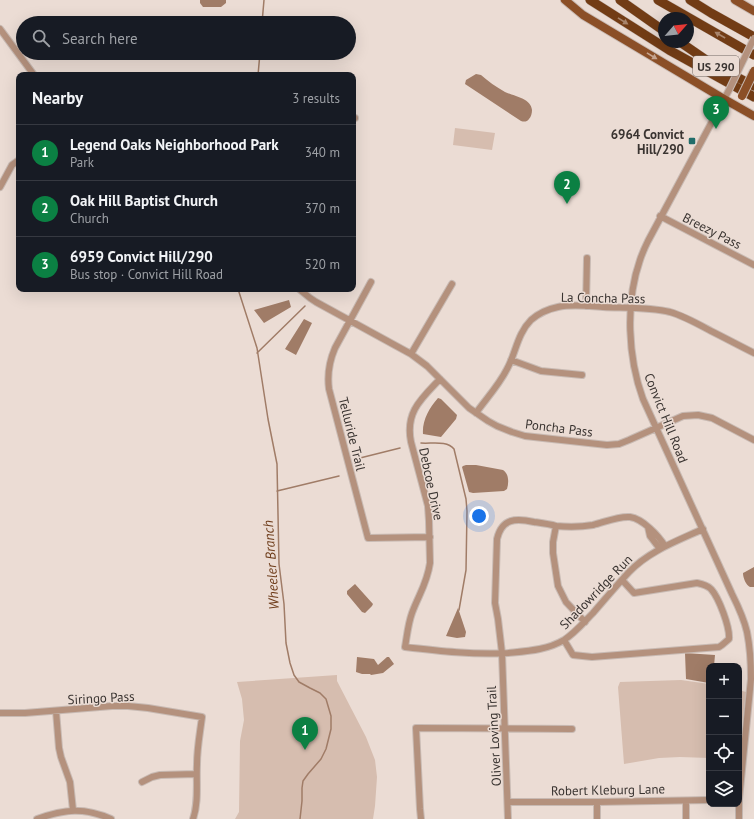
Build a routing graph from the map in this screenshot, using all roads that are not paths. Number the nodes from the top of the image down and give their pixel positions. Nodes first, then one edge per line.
1 (565, 0) edge
2 (590, 0) edge
3 (620, 0) edge
4 (658, 0) edge
5 (690, 0) edge
6 (735, 0) edge
7 (754, 11) edge
8 (658, 27) edge
9 (0, 30) edge
10 (754, 37) edge
11 (689, 48) edge
12 (16, 51) edge
13 (754, 55) edge
14 (23, 60) edge
15 (754, 71) edge
16 (32, 72) edge
17 (754, 86) edge
18 (742, 93) junction
19 (754, 96) edge
20 (724, 99) junction
21 (752, 114) edge
22 (16, 162) edge
23 (0, 186) edge
24 (660, 216) junction
25 (587, 258) dead end
26 (754, 264) edge
27 (371, 282) dead end
28 (452, 284) dead end
29 (303, 292) edge
30 (586, 306) junction
31 (631, 308) junction
32 (350, 320) junction
33 (754, 353) edge
34 (411, 354) junction
35 (512, 360) junction
36 (582, 375) dead end
37 (440, 379) junction
38 (476, 413) junction
39 (656, 428) junction
40 (754, 440) edge
41 (556, 526) junction
42 (703, 529) junction
43 (430, 537) junction
44 (663, 547) junction
45 (622, 580) junction
46 (584, 622) junction
47 (564, 640) junction
48 (405, 647) joint
49 (502, 653) junction
50 (56, 711) junction
51 (0, 713) edge
52 (505, 728) junction
53 (572, 729) dead end
54 (742, 771) edge
55 (196, 774) junction
56 (142, 782) dead end
57 (706, 800) edge
58 (686, 801) junction
59 (508, 802) junction
60 (597, 802) junction
61 (739, 807) edge
62 (73, 810) junction
63 (37, 819) edge
64 (111, 819) edge
65 (193, 819) edge
66 (421, 819) edge
67 (508, 819) edge
68 (597, 819) edge
69 (686, 819) edge
70 (739, 819) edge

1 -> 20 main road
2 -> 18 highway
3 - 8 highway
13 -> 4 highway, US 290
5 - 10 highway
6 - 7 main road
9 - 12 street
10 - 20 street, Convict Hill Road, bridge
11 - 17 highway, US 290
14 - 16 street
15 - 18 main road, bridge
18 - 19 highway
18 - 21 main road
20 - 21 main road
20 - 24 street, Convict Hill Road
22 - 23 street
24 - 26 street, Breezy Pass
24 - 31 street, Convict Hill Road
25 - 30 street
27 - 32 street, Telluride Trail
28 - 34 street
29 - 32 street, Poncha Pass
30 - 31 street, La Concha Pass
30 - 35 street, La Concha Pass
31 - 33 street, La Concha Pass
31 - 39 street, Convict Hill Road
32 - 34 street, Poncha Pass
32 - 43 street, Telluride Trail
34 - 37 street, Poncha Pass
35 - 36 street
35 - 38 street, La Concha Pass
37 - 38 street, Poncha Pass
37 - 43 street, Debcoe Drive
38 - 39 street, Poncha Pass
39 - 40 street, Poncha Pass
39 - 42 street, Convict Hill Road
41 - 44 street, Oliver Loving Trail
41 - 46 street
41 - 49 street, Oliver Loving Trail
42 - 44 street, Shadowridge Run
42 - 54 street, Convict Hill Road
43 - 48 street, Debcoe Drive
44 - 45 street, Shadowridge Run
45 - 46 street, Shadowridge Run
45 - 47 street
46 - 47 street, Shadowridge Run
47 - 49 street, Shadowridge Run
48 - 49 street, Shadowridge Run
49 - 52 street, Oliver Loving Trail
50 - 51 street, Siringo Pass
50 - 55 street, Siringo Pass
50 - 62 street
52 - 53 street
52 - 59 street, Oliver Loving Trail
52 - 66 street
55 - 56 street
55 - 65 street
57 - 58 street, Robert Kleburg Lane
58 - 60 street, Robert Kleburg Lane
58 - 69 street
59 - 60 street, Robert Kleburg Lane
59 - 67 street, Oliver Loving Trail
60 - 68 street
61 - 70 street, Convict Hill Road
62 - 63 street
62 - 64 street

